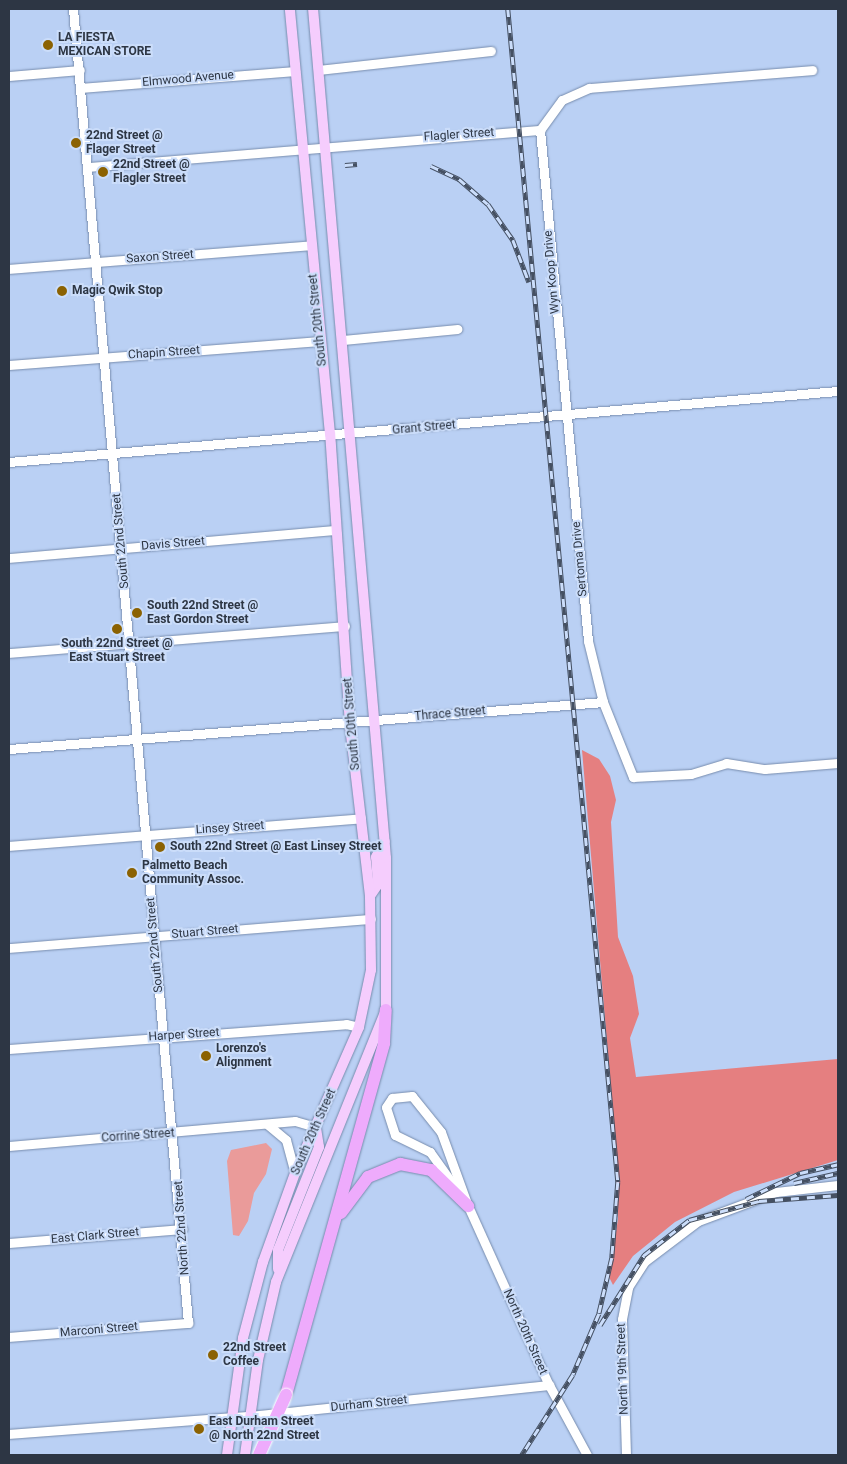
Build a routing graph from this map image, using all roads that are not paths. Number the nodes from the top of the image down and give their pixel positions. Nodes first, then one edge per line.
1 (73, 9) edge
2 (290, 9) edge
3 (312, 9) edge
4 (491, 51) dead end
5 (80, 70) junction
6 (318, 70) junction
7 (812, 70) dead end
8 (295, 71) junction
9 (9, 76) edge
10 (80, 88) junction
11 (540, 130) junction
12 (325, 147) junction
13 (302, 149) junction
14 (88, 167) junction
15 (310, 245) junction
16 (96, 262) junction
17 (9, 269) edge
18 (457, 329) dead end
19 (343, 340) junction
20 (320, 341) junction
21 (105, 357) junction
22 (9, 365) edge
23 (838, 391) edge
24 (564, 414) junction
25 (330, 434) junction
26 (350, 434) junction
27 (114, 454) junction
28 (9, 462) edge
29 (336, 530) junction
30 (121, 549) junction
31 (9, 558) edge
32 (345, 626) junction
33 (130, 644) junction
34 (9, 653) edge
35 (603, 702) junction
36 (374, 723) junction
37 (350, 725) junction
38 (138, 739) junction
39 (9, 750) edge
40 (838, 763) edge
41 (361, 818) junction
42 (145, 834) junction
43 (385, 841) junction
44 (9, 846) edge
45 (370, 896) junction
46 (371, 919) junction
47 (154, 936) junction
48 (9, 948) edge
49 (386, 1010) junction
50 (359, 1027) junction
51 (163, 1036) junction
52 (9, 1049) edge
53 (266, 1124) junction
54 (316, 1127) junction
55 (174, 1134) junction
56 (9, 1146) edge
57 (295, 1173) junction
58 (838, 1185) edge
59 (468, 1206) junction
60 (336, 1224) junction
61 (182, 1229) junction
62 (9, 1243) edge
63 (278, 1274) junction
64 (188, 1323) joint
65 (9, 1337) edge
66 (549, 1385) junction
67 (248, 1416) junction
68 (231, 1417) junction
69 (9, 1434) edge
70 (227, 1455) edge
71 (245, 1455) edge
72 (259, 1455) edge
73 (587, 1455) edge
74 (626, 1455) edge

1 - 5 street, South 22nd Street
2 - 8 main road, South 20th Street
3 - 6 main road, South 20th Street
4 - 6 street
5 - 9 street
5 - 10 street, South 22nd Street
6 - 12 main road, South 20th Street
7 - 11 street
8 - 10 street, Elmwood Avenue
8 - 13 main road, South 20th Street
10 - 14 street, South 22nd Street
11 - 12 street, Flagler Street
11 - 24 street, Wyn Koop Drive
12 - 13 street, Flagler Street
12 - 19 main road, South 20th Street
13 - 14 street, Flagler Street
13 - 15 main road, South 20th Street
14 - 16 street, South 22nd Street
15 - 16 street, Saxon Street
15 - 20 main road, South 20th Street
16 - 17 street, Saxon Street
16 - 21 street, South 22nd Street
18 - 19 street
19 - 26 main road, South 20th Street
20 - 21 street, Chapin Street
20 - 25 main road, South 20th Street
21 - 22 street, Chapin Street
21 - 27 street, South 22nd Street
23 - 24 street, Grant Street
24 - 26 street, Grant Street
24 - 35 street, Sertoma Drive
25 - 26 street, Grant Street
25 - 27 street, Grant Street
25 - 29 main road, South 20th Street
26 - 36 main road, South 20th Street
27 - 28 street, Grant Street
27 - 30 street, South 22nd Street
29 - 30 street, Davis Street
29 - 32 main road, South 20th Street
30 - 31 street, Davis Street
30 - 33 street, South 22nd Street
32 - 33 street
32 - 37 main road, South 20th Street
33 - 34 street
33 - 38 street, South 22nd Street
35 - 36 street, Thrace Street
35 - 40 street
36 - 37 street, Thrace Street
36 - 43 main road, South 20th Street
37 - 38 street, Thrace Street
37 - 41 main road, South 20th Street
38 - 39 street, Thrace Street
38 - 42 street, South 22nd Street
41 - 42 street, Linsey Street
41 - 45 main road, South 20th Street
42 - 44 street, Linsey Street
42 - 47 street, South 22nd Street
43 - 45 main road
43 - 49 main road, South 20th Street
45 - 46 main road, South 20th Street
46 - 47 street, Stuart Street
46 - 50 main road, South 20th Street
47 - 48 street, Stuart Street
47 - 51 street, South 22nd Street
49 - 60 highway
49 - 63 main road, South 20th Street
50 - 51 street, Harper Street
50 - 54 main road, South 20th Street
51 - 52 street, Harper Street
51 - 55 street, South 22nd Street
53 - 54 street, Corrine Street
53 - 55 street, Corrine Street
53 - 57 street
54 - 57 main road, South 20th Street
54 - 63 main road
55 - 56 street, Corrine Street
55 - 61 street, North 22nd Street
57 - 68 main road, South 20th Street
58 - 74 street, North 19th Street
59 - 59 street, North 20th Street
59 - 60 highway
59 - 66 street, North 20th Street
60 - 72 highway, bridge
61 - 62 street, East Clark Street
61 - 64 street, North 22nd Street
63 - 67 main road, South 20th Street
64 - 65 street, Marconi Street
66 - 67 street, Durham Street
66 - 73 street, North 20th Street
67 - 68 street, Durham Street
67 - 71 main road
68 - 69 street, Durham Street
68 - 70 main road

